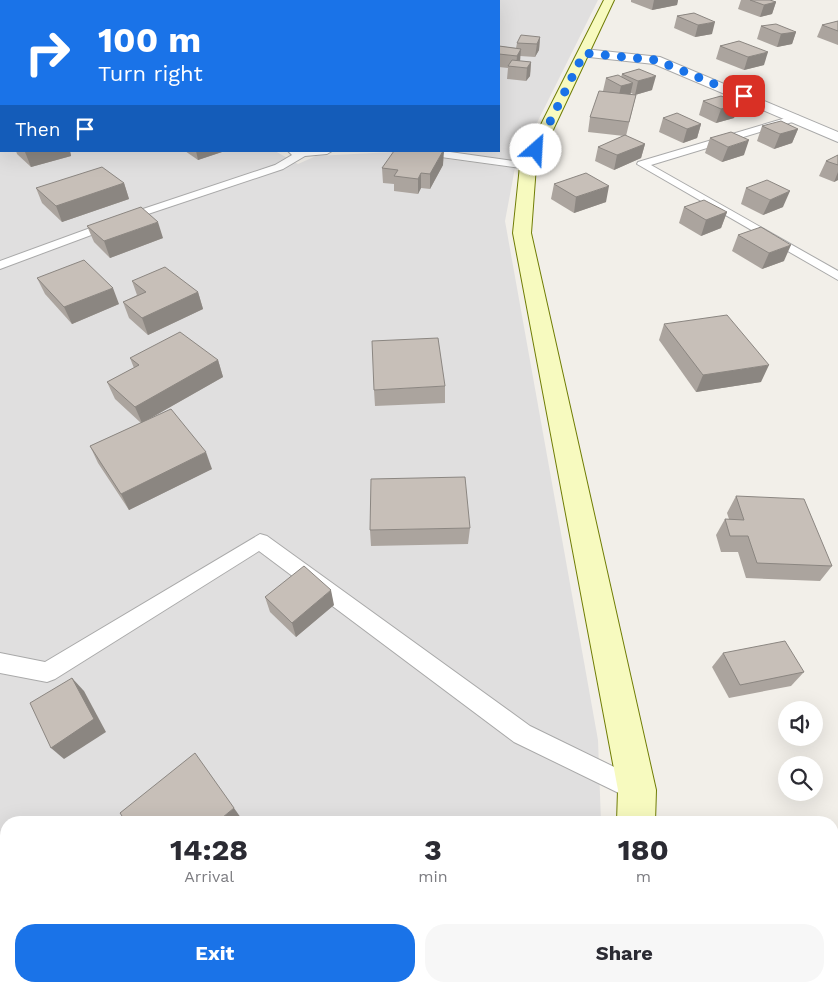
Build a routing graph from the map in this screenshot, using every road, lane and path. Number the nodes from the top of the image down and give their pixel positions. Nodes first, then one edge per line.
1 (609, 0) edge
2 (614, 44) dead end
3 (591, 45) junction
4 (656, 60) junction
5 (796, 118) junction
6 (838, 137) edge
7 (296, 152) edge
8 (315, 152) edge
9 (426, 152) edge
10 (303, 153) junction
11 (528, 166) junction
12 (0, 265) edge
13 (838, 276) edge
14 (0, 664) edge
15 (637, 790) junction
16 (636, 816) edge

1 - 3 street
2 - 4 street
3 - 4 street
3 - 11 street
4 - 5 street
5 - 6 street
5 - 13 lane
7 - 10 lane
8 - 10 lane
9 - 11 lane
10 - 12 lane
11 - 15 street
14 - 15 lane
15 - 16 street

